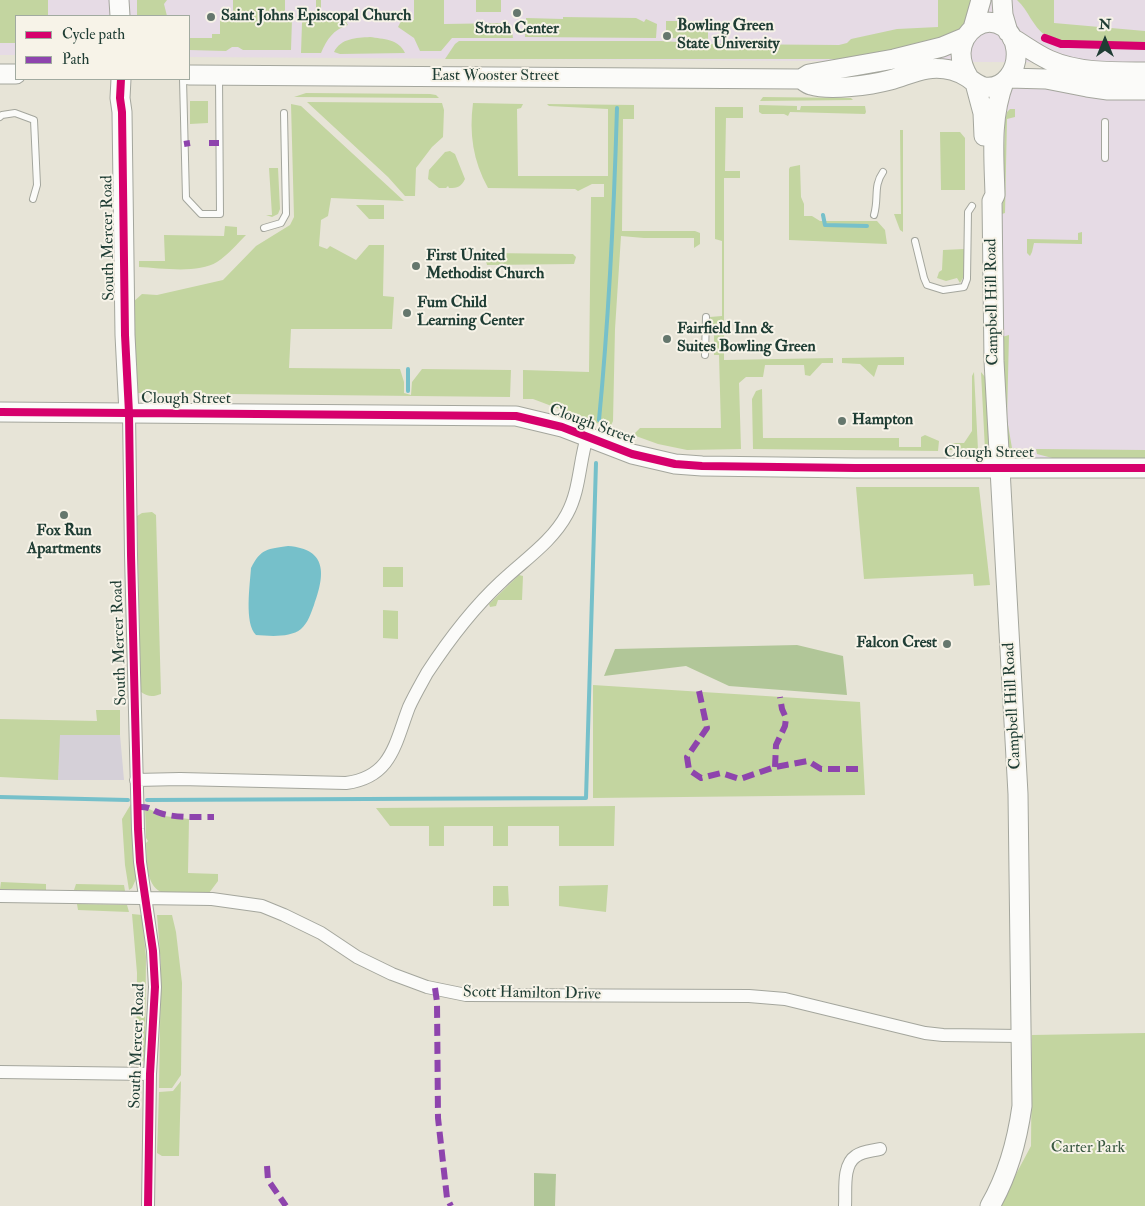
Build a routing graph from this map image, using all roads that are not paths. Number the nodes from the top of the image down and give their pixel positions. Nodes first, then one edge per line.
1 (119, 0) edge
2 (981, 0) edge
3 (1002, 0) edge
4 (120, 15) edge
5 (969, 32) junction
6 (1010, 35) junction
7 (1145, 72) edge
8 (0, 74) edge
9 (15, 74) edge
10 (190, 75) edge
11 (218, 75) junction
12 (801, 78) junction
13 (121, 80) edge
14 (183, 80) edge
15 (1006, 80) junction
16 (972, 81) junction
17 (1145, 90) edge
18 (284, 113) dead end
19 (0, 117) edge
20 (1105, 122) dead end
21 (1105, 158) dead end
22 (883, 172) dead end
23 (34, 199) dead end
24 (992, 201) junction
25 (972, 206) dead end
26 (874, 215) dead end
27 (264, 228) dead end
28 (915, 241) dead end
29 (706, 317) dead end
30 (705, 355) dead end
31 (0, 412) edge
32 (129, 413) junction
33 (587, 437) junction
34 (999, 468) junction
35 (1145, 468) edge
36 (136, 780) junction
37 (0, 896) edge
38 (146, 898) junction
39 (1020, 1036) junction
40 (0, 1072) edge
41 (150, 1074) junction
42 (880, 1149) dead end
43 (148, 1206) edge
44 (846, 1206) edge
45 (990, 1206) edge

1 - 4 main road
2 - 5 main road
3 - 6 main road
5 - 6 main road, East Wooster Street
5 - 12 main road, East Wooster Street
5 - 16 main road
6 - 7 main road, East Wooster Street
6 - 15 main road
8 - 9 main road
10 - 11 main road, East Wooster Street
11 - 12 main road, East Wooster Street
11 - 14 lane
12 - 16 main road, East Wooster Street
13 - 32 main road, South Mercer Road
15 - 16 main road, East Wooster Street
15 - 17 main road, East Wooster Street
15 - 24 main road, Campbell Hill Road
16 - 24 main road, Campbell Hill Road
18 - 27 lane
19 - 23 lane
20 - 21 lane
22 - 26 lane
24 - 34 main road, Campbell Hill Road
25 - 28 lane
29 - 30 lane
31 - 32 main road, Clough Street
32 - 33 main road, Clough Street
32 - 36 street, South Mercer Road
33 - 34 main road, Clough Street
33 - 36 street
34 - 35 main road, Clough Street
34 - 39 main road, Campbell Hill Road
36 - 38 street, South Mercer Road
37 - 38 street, Scott Hamilton Drive
38 - 39 street, Scott Hamilton Drive
38 - 41 street, South Mercer Road
39 - 45 main road, Campbell Hill Road
40 - 41 street
41 - 43 street, South Mercer Road
42 - 44 street

